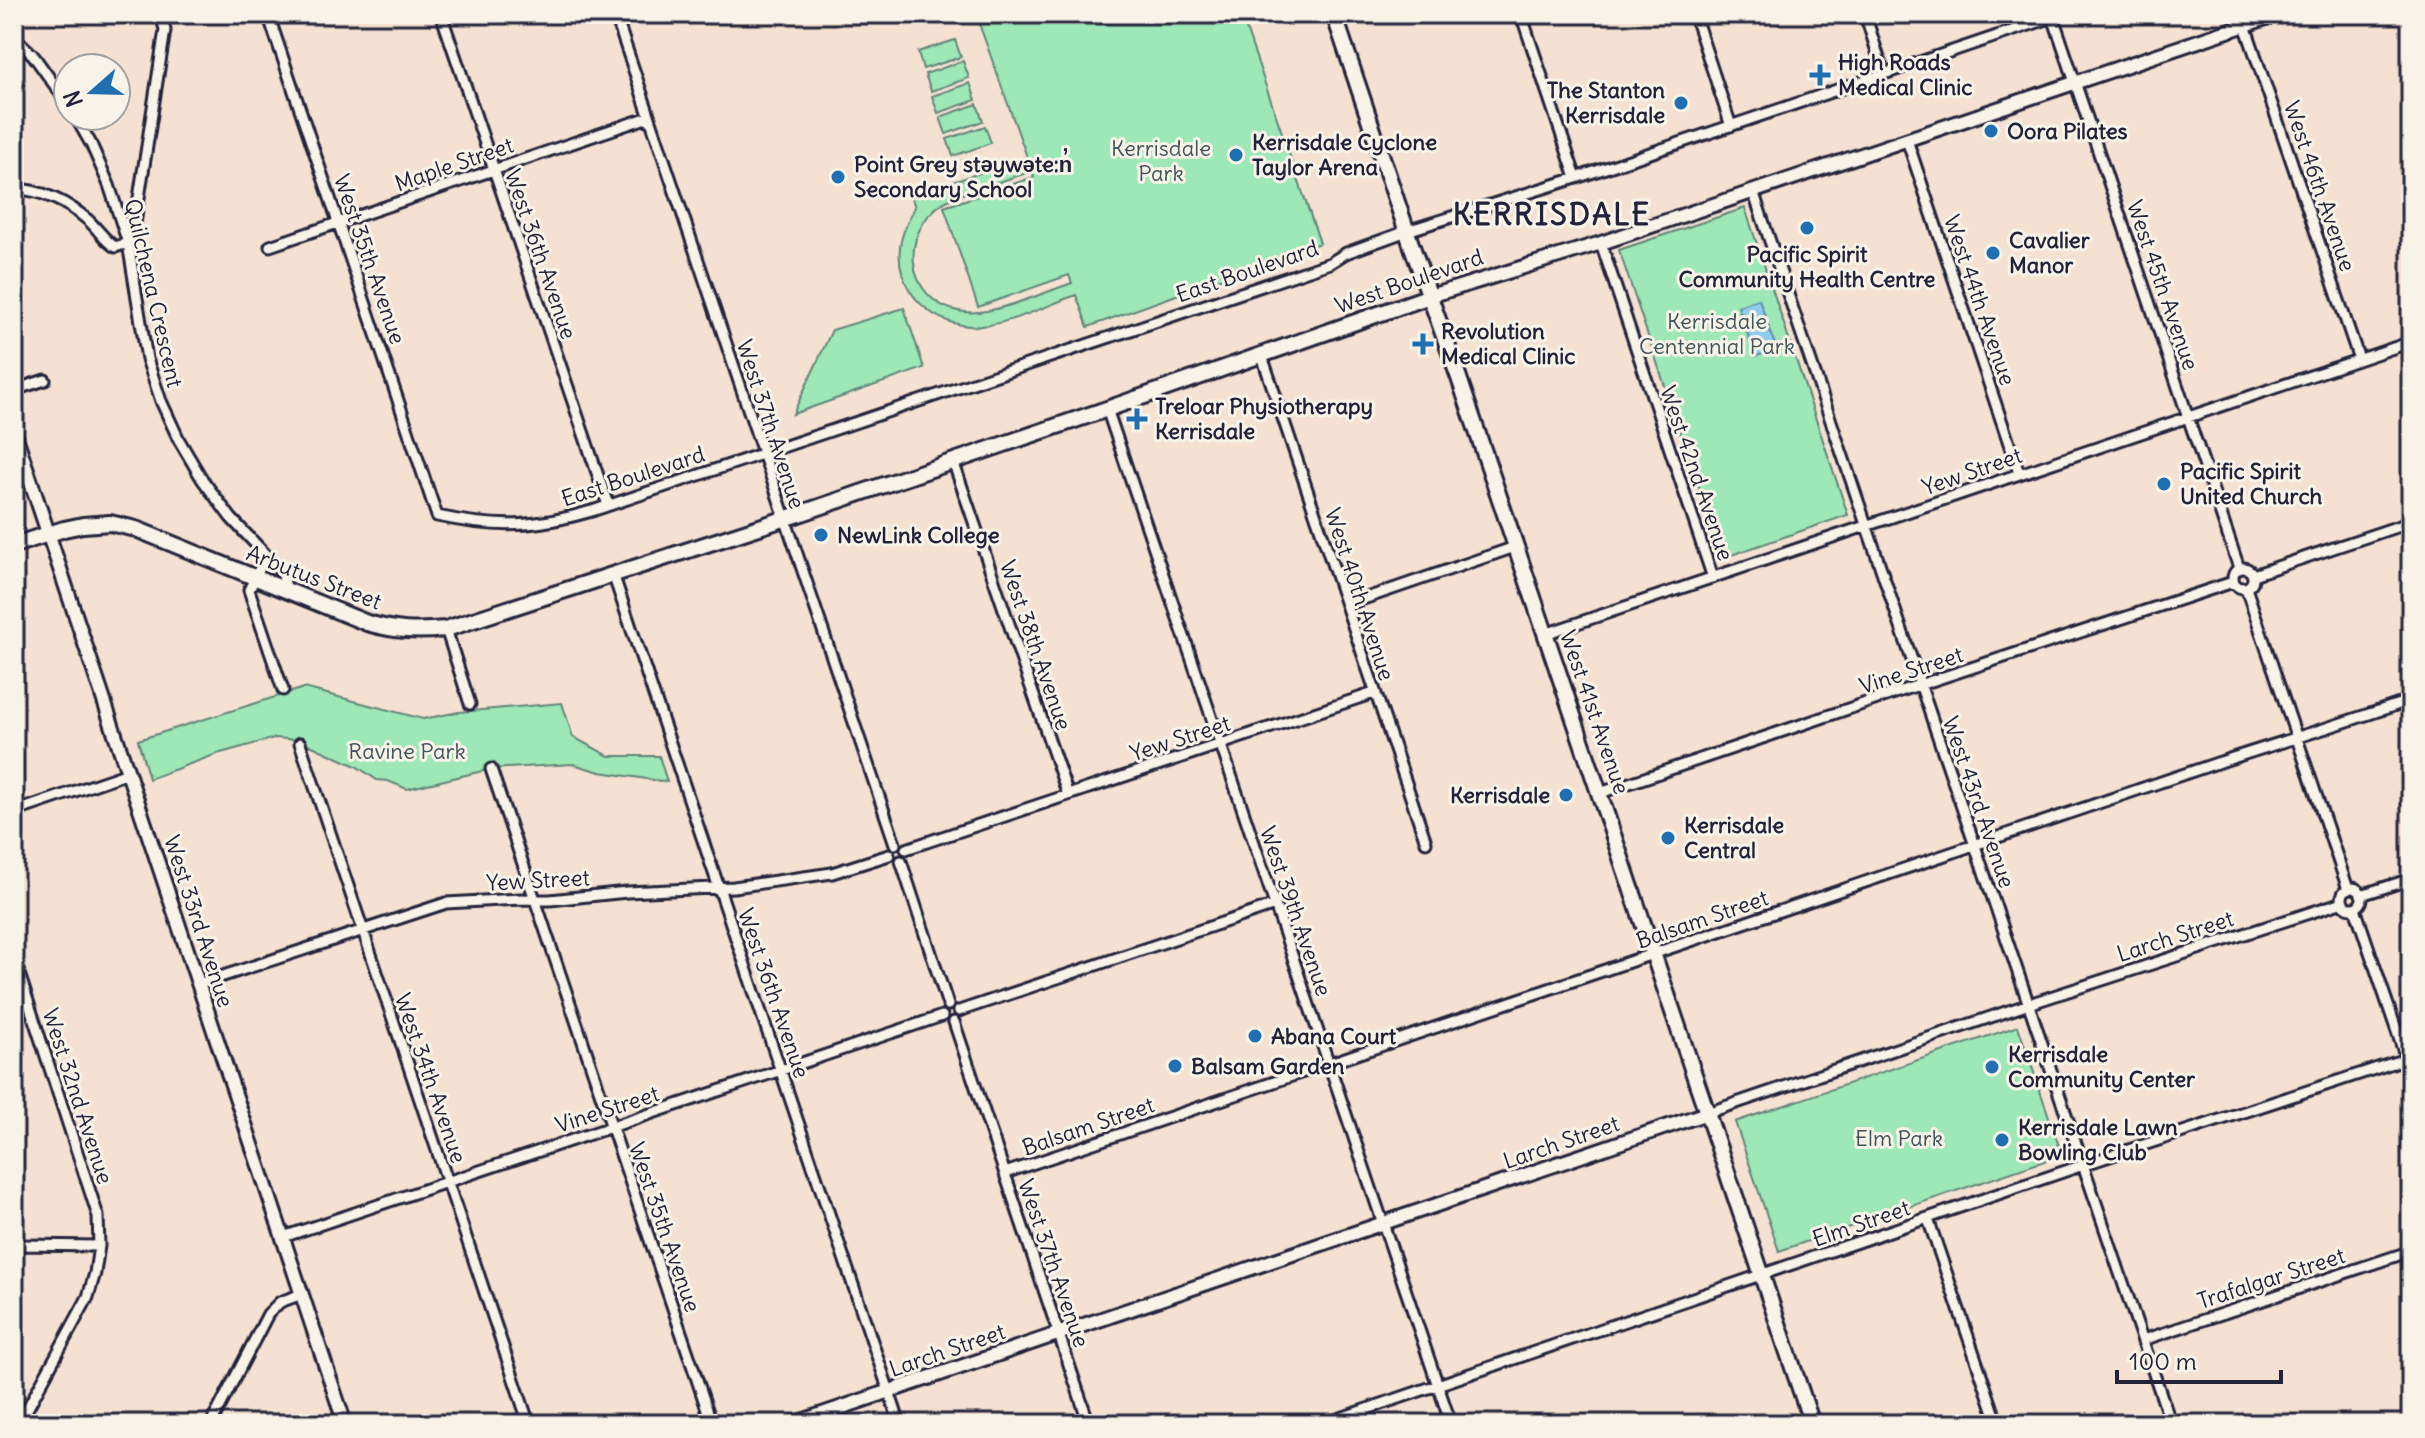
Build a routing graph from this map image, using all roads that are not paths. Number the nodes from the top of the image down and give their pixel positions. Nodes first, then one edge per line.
1 (161, 14) edge
2 (268, 14) edge
3 (441, 14) edge
4 (615, 14) edge
5 (1334, 14) edge
6 (1521, 14) edge
7 (1694, 14) edge
8 (1865, 14) edge
9 (2278, 14) edge
10 (2056, 15) edge
11 (2245, 25) junction
12 (14, 37) edge
13 (1884, 74) junction
14 (52, 82) edge
15 (2075, 82) junction
16 (649, 117) junction
17 (1731, 126) junction
18 (84, 132) edge
19 (1907, 140) junction
20 (494, 169) junction
21 (1576, 178) junction
22 (14, 189) edge
23 (1753, 191) junction
24 (338, 222) junction
25 (1407, 231) junction
26 (128, 243) junction
27 (1601, 243) junction
28 (270, 246) dead end
29 (1430, 296) junction
30 (2411, 342) edge
31 (1262, 356) junction
32 (2359, 359) junction
33 (45, 380) dead end
34 (14, 390) edge
35 (1107, 409) junction
36 (2188, 418) junction
37 (14, 431) edge
38 (762, 453) junction
39 (953, 461) junction
40 (2019, 473) junction
41 (608, 505) junction
42 (437, 516) joint
43 (784, 519) junction
44 (2411, 522) edge
45 (1867, 526) junction
46 (49, 534) junction
47 (14, 545) edge
48 (1515, 547) junction
49 (266, 556) junction
50 (2239, 568) junction
51 (613, 574) junction
52 (2253, 575) junction
53 (255, 578) junction
54 (1713, 578) junction
55 (2233, 582) junction
56 (2246, 588) junction
57 (287, 591) junction
58 (1346, 605) junction
59 (446, 629) junction
60 (1545, 634) junction
61 (1920, 685) junction
62 (283, 690) dead end
63 (1374, 693) junction
64 (2411, 700) edge
65 (470, 704) dead end
66 (2298, 738) junction
67 (300, 743) dead end
68 (1221, 744) junction
69 (491, 769) dead end
70 (128, 773) junction
71 (1600, 793) junction
72 (1068, 795) junction
73 (14, 812) edge
74 (1426, 842) dead end
75 (895, 844) junction
76 (1975, 845) junction
77 (906, 849) junction
78 (889, 855) junction
79 (901, 861) junction
80 (2411, 879) edge
81 (720, 889) junction
82 (2348, 889) junction
83 (2361, 895) junction
84 (535, 899) junction
85 (2343, 902) junction
86 (1275, 905) junction
87 (2355, 908) junction
88 (362, 931) junction
89 (1653, 954) junction
90 (14, 958) edge
91 (199, 984) junction
92 (948, 1005) junction
93 (2028, 1005) junction
94 (959, 1011) junction
95 (942, 1016) junction
96 (954, 1022) junction
97 (2408, 1058) edge
98 (1328, 1063) junction
99 (781, 1070) junction
100 (2411, 1073) edge
101 (1707, 1113) junction
102 (612, 1127) junction
103 (2083, 1165) junction
104 (1005, 1173) junction
105 (447, 1182) junction
106 (1928, 1219) junction
107 (1383, 1224) junction
108 (283, 1237) junction
109 (99, 1246) junction
110 (14, 1247) edge
111 (2411, 1251) edge
112 (1761, 1275) junction
113 (302, 1294) junction
114 (1059, 1334) junction
115 (2143, 1340) junction
116 (1438, 1385) junction
117 (889, 1391) junction
118 (19, 1424) edge
119 (211, 1424) edge
120 (345, 1424) edge
121 (529, 1424) edge
122 (712, 1424) edge
123 (793, 1424) edge
124 (900, 1424) edge
125 (1089, 1424) edge
126 (1323, 1424) edge
127 (1451, 1424) edge
128 (1812, 1424) edge
129 (1998, 1424) edge
130 (2171, 1424) edge

1 - 26 street
2 - 24 street, West 35th Avenue
3 - 20 street, West 36th Avenue
4 - 16 street, West 37th Avenue
5 - 25 main road, West 41st Avenue
6 - 21 street
7 - 17 street
8 - 13 street
9 - 11 street, West Boulevard
10 - 13 street, East Boulevard
10 - 15 street, West 45th Avenue
11 - 15 street, West Boulevard
11 - 32 street, West 46th Avenue
12 - 14 street
13 - 17 street, East Boulevard
15 - 19 street, West Boulevard
15 - 36 street, West 45th Avenue
16 - 20 street, Maple Street
16 - 38 street, West 37th Avenue
17 - 21 street, East Boulevard
18 - 26 street, Quilchena Crescent
19 - 23 street, West Boulevard
19 - 40 street, West 44th Avenue
20 - 24 street, Maple Street
20 - 41 street, West 36th Avenue
21 - 25 street, East Boulevard
22 - 26 street
23 - 27 street, West Boulevard
23 - 45 street, West 43rd Avenue
24 - 28 street, Maple Street
24 - 42 street, West 35th Avenue
25 - 29 main road, West 41st Avenue
25 - 38 street, East Boulevard
26 - 49 street, Quilchena Crescent
27 - 29 street, West Boulevard
27 - 54 street, West 42nd Avenue
29 - 31 main road, West Boulevard
29 - 48 main road, West 41st Avenue
30 - 32 street, Yew Street
31 - 35 main road, West Boulevard
31 - 58 street, West 40th Avenue
32 - 36 street, Yew Street
33 - 34 street
35 - 39 main road, West Boulevard
35 - 68 street, West 39th Avenue
36 - 40 street, Yew Street
36 - 50 street, West 45th Avenue
37 - 46 street, West 33rd Avenue
38 - 41 street, East Boulevard
38 - 43 street, West 37th Avenue
39 - 43 main road, West Boulevard
39 - 72 street, West 38th Avenue
40 - 45 street, Yew Street
41 - 42 street, East Boulevard
43 - 51 main road, Arbutus Street
43 - 75 street, West 37th Avenue
44 - 52 street
45 - 54 street, Yew Street
45 - 61 street, West 43rd Avenue
46 - 47 main road, Arbutus Street
46 - 53 main road, Arbutus Street
46 - 70 street, West 33rd Avenue
48 - 58 street
48 - 60 main road, West 41st Avenue
49 - 53 street
49 - 57 street, Quilchena Crescent
50 - 52 street
50 - 55 street
51 - 59 main road, Arbutus Street
51 - 81 street, West 36th Avenue
52 - 56 street
53 - 57 main road, Arbutus Street
53 - 62 street
54 - 60 street, Yew Street
55 - 56 street
55 - 61 street, Vine Street
56 - 66 street
57 - 59 main road, Arbutus Street
58 - 63 street, West 40th Avenue
59 - 65 street
60 - 71 main road, West 41st Avenue
61 - 71 street, Vine Street
61 - 76 street, West 43rd Avenue
63 - 68 street, Yew Street
63 - 74 street, West 40th Avenue
64 - 66 street, Balsam Street
66 - 76 street, Balsam Street
66 - 82 street
67 - 88 street, West 34th Avenue
68 - 72 street, Yew Street
68 - 86 street, West 39th Avenue
69 - 84 street, West 35th Avenue
70 - 73 street
70 - 91 street, West 33rd Avenue
71 - 89 main road, West 41st Avenue
72 - 77 street, Yew Street
75 - 77 street
75 - 78 street
76 - 89 street, Balsam Street
76 - 93 street, West 43rd Avenue
77 - 79 street
78 - 79 street
78 - 81 street, Yew Street
79 - 92 street
80 - 83 street
81 - 84 street, Yew Street
81 - 99 street, West 36th Avenue
82 - 83 street
82 - 85 street
83 - 87 street
84 - 88 street, Yew Street
84 - 102 street, West 35th Avenue
85 - 87 street
85 - 93 street, Larch Street
86 - 94 street
86 - 98 street, West 39th Avenue
87 - 97 street
88 - 91 street, Yew Street
88 - 105 street, West 34th Avenue
89 - 98 street, Balsam Street
89 - 101 main road, West 41st Avenue
90 - 109 street, West 32nd Avenue
91 - 108 street, West 33rd Avenue
92 - 94 street
92 - 95 street
93 - 101 street, Larch Street
93 - 103 street, West 43rd Avenue
94 - 96 street
95 - 96 street
95 - 99 street, Vine Street
96 - 104 street, West 37th Avenue
97 - 100 street
97 - 103 street, Elm Street
98 - 104 street, Balsam Street
98 - 107 street, West 39th Avenue
99 - 102 street, Vine Street
99 - 117 street, West 36th Avenue
101 - 107 street, Larch Street
101 - 112 main road, West 41st Avenue
102 - 105 street, Vine Street
102 - 122 street, West 35th Avenue
103 - 106 street, Elm Street
103 - 115 street, West 43rd Avenue
104 - 114 street, West 37th Avenue
105 - 108 street, Vine Street
105 - 121 street, West 34th Avenue
106 - 112 street, Elm Street
106 - 129 street
107 - 114 street, Larch Street
107 - 116 street, West 39th Avenue
108 - 113 street, West 33rd Avenue
109 - 110 street
109 - 118 street, West 32nd Avenue
111 - 115 street, Trafalgar Street
112 - 116 street, Elm Street
112 - 128 main road, West 41st Avenue
113 - 119 street
113 - 120 street, West 33rd Avenue
114 - 117 street, Larch Street
114 - 125 street, West 37th Avenue
115 - 130 street, West 43rd Avenue
116 - 126 street, Elm Street
116 - 127 street, West 39th Avenue
117 - 123 street, Larch Street
117 - 124 street, West 36th Avenue

